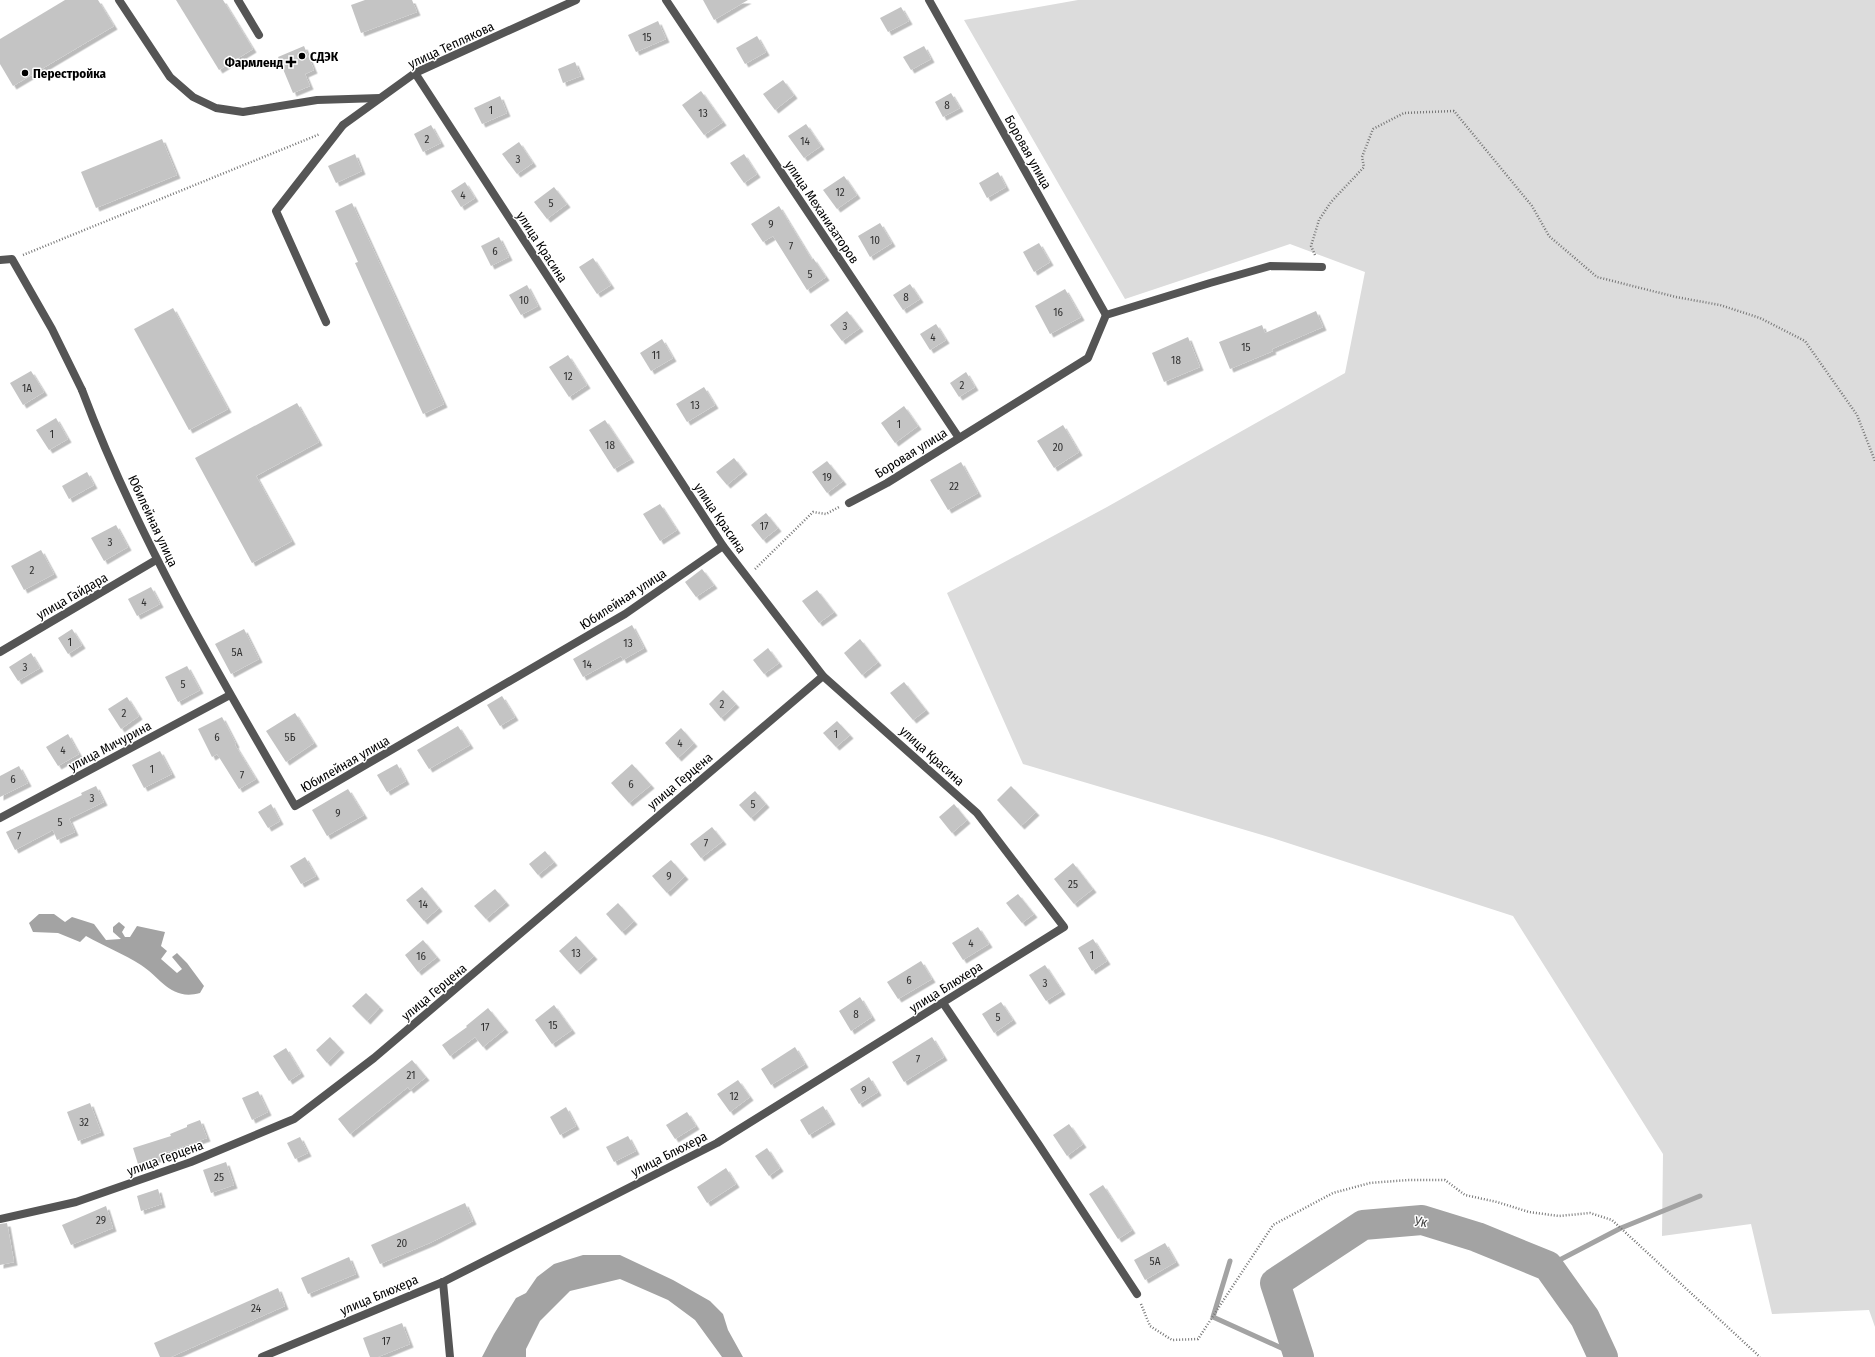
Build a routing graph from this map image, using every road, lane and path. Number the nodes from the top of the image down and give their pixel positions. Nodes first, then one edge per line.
1 (119, 0) edge
2 (238, 0) edge
3 (666, 0) edge
4 (929, 0) edge
5 (573, 1) edge
6 (259, 35) dead end
7 (415, 73) junction
8 (380, 98) junction
9 (321, 134) dead end
10 (12, 259) junction
11 (0, 260) edge
12 (1322, 267) joint
13 (1106, 315) junction
14 (326, 322) dead end
15 (959, 438) junction
16 (1875, 461) edge
17 (849, 503) joint
18 (723, 546) junction
19 (156, 560) junction
20 (746, 577) junction
21 (0, 652) edge
22 (823, 676) junction
23 (230, 695) junction
24 (0, 818) edge
25 (1064, 927) joint
26 (943, 1003) junction
27 (0, 1219) edge
28 (443, 1282) junction
29 (1137, 1294) joint
30 (262, 1357) edge
31 (450, 1357) edge
32 (1760, 1357) edge

1 - 8 street
2 - 6 street
3 - 15 street, улица Механизаторов
4 - 13 street, Боровая улица
5 - 7 street, улица Теплякова
7 - 8 street, улица Теплякова
7 - 18 street, улица Красина
8 - 14 street, улица Теплякова
9 - 10 path
10 - 11 street
10 - 19 street, Юбилейная улица
12 - 13 street
12 - 16 path
13 - 15 street, Боровая улица
15 - 17 street, Боровая улица
17 - 20 path
18 - 20 street, улица Красина
18 - 23 street, Юбилейная улица
19 - 21 street, улица Гайдара
19 - 23 street, Юбилейная улица
20 - 22 street, улица Красина
22 - 25 street, улица Красина
22 - 27 street, улица Герцена
23 - 24 street, улица Мичурина
25 - 26 street, улица Блюхера
26 - 28 street, улица Блюхера
26 - 29 street
28 - 30 street, улица Блюхера
28 - 31 street
29 - 32 path

